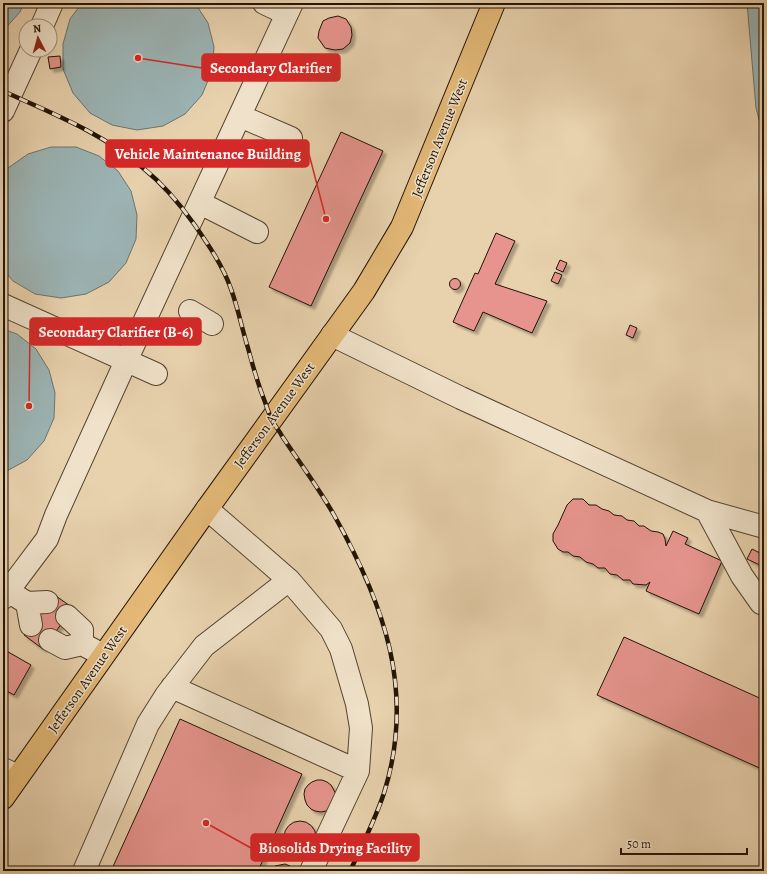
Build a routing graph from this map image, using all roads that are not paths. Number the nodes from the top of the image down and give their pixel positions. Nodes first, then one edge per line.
1 (52, 3) edge
2 (264, 3) edge
3 (494, 3) edge
4 (290, 8) edge
5 (45, 18) edge
6 (27, 58) edge
7 (3, 111) edge
8 (240, 116) junction
9 (291, 138) dead end
10 (200, 203) junction
11 (258, 232) dead end
12 (3, 305) edge
13 (190, 311) dead end
14 (212, 324) dead end
15 (332, 335) junction
16 (126, 361) junction
17 (156, 374) dead end
18 (207, 509) junction
19 (706, 511) junction
20 (764, 527) edge
21 (289, 580) junction
22 (6, 595) edge
23 (764, 604) edge
24 (66, 616) dead end
25 (30, 625) dead end
26 (50, 640) dead end
27 (82, 644) junction
28 (103, 655) junction
29 (172, 687) junction
30 (358, 772) junction
31 (11, 773) edge
32 (3, 798) edge
33 (84, 871) edge
34 (311, 871) edge

1 - 5 lane
2 - 4 lane
3 - 15 main road, Jefferson Avenue West
4 - 8 lane
6 - 7 lane
8 - 9 lane
8 - 10 lane
10 - 11 lane
10 - 16 lane
12 - 16 lane
13 - 14 lane
15 - 18 main road, Jefferson Avenue West
15 - 19 lane
16 - 17 lane
16 - 22 lane
18 - 21 lane
18 - 28 main road, Jefferson Avenue West
19 - 20 lane
19 - 23 lane
21 - 29 lane
21 - 30 lane
22 - 25 lane
24 - 27 lane
26 - 27 lane
27 - 28 lane
28 - 31 main road, Jefferson Avenue West
29 - 30 lane
29 - 33 lane
30 - 34 lane
31 - 32 main road, Jefferson Avenue West

